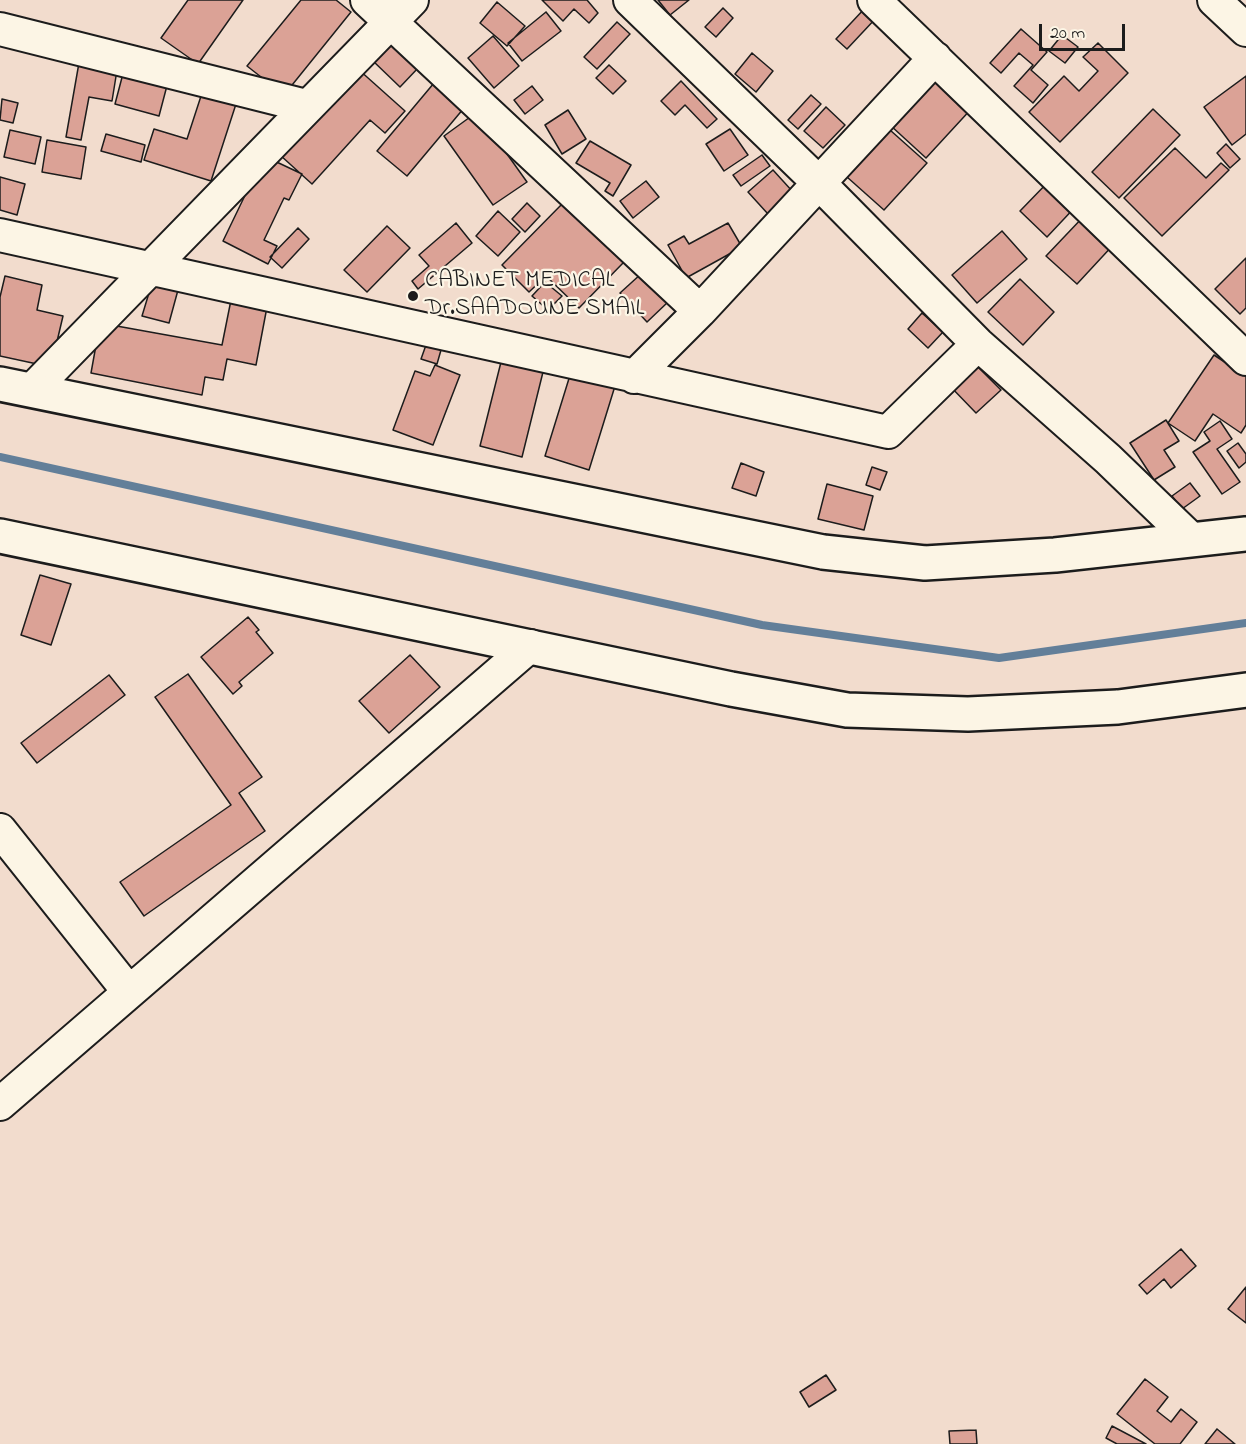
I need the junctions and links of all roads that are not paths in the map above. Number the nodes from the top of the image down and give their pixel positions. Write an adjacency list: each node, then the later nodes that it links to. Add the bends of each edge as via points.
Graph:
1 (367, 0): 6 (street)
2 (412, 0): 6 (street)
3 (630, 0): 11 (street)
4 (874, 0): 9 (street)
5 (1214, 0): 8 (street)
6 (391, 23): 10 (street); 14 (street)
7 (0, 29): 10 (street)
8 (1246, 30)
9 (935, 58): 11 (street); 16 (street)
10 (306, 106): 13 (street)
11 (820, 184): 14 (street); 15 (street)
12 (0, 235): 13 (street)
13 (150, 268): 17 (street); 19 (street)
14 (700, 311): 17 (street)
15 (978, 344): 17 (street, via 888,432); 22 (street)
16 (1246, 359)
17 (634, 377)
18 (0, 384): 19 (street)
19 (32, 390): 22 (street, via 823,552 925,563 1055,555)
20 (1246, 534): 22 (street)
21 (0, 536): 23 (street)
22 (1192, 540)
23 (530, 646): 24 (street, via 848,710 968,714 1106,708); 26 (street)
24 (1246, 690)
25 (0, 830): 26 (street)
26 (129, 992): 27 (street)
27 (0, 1104)

